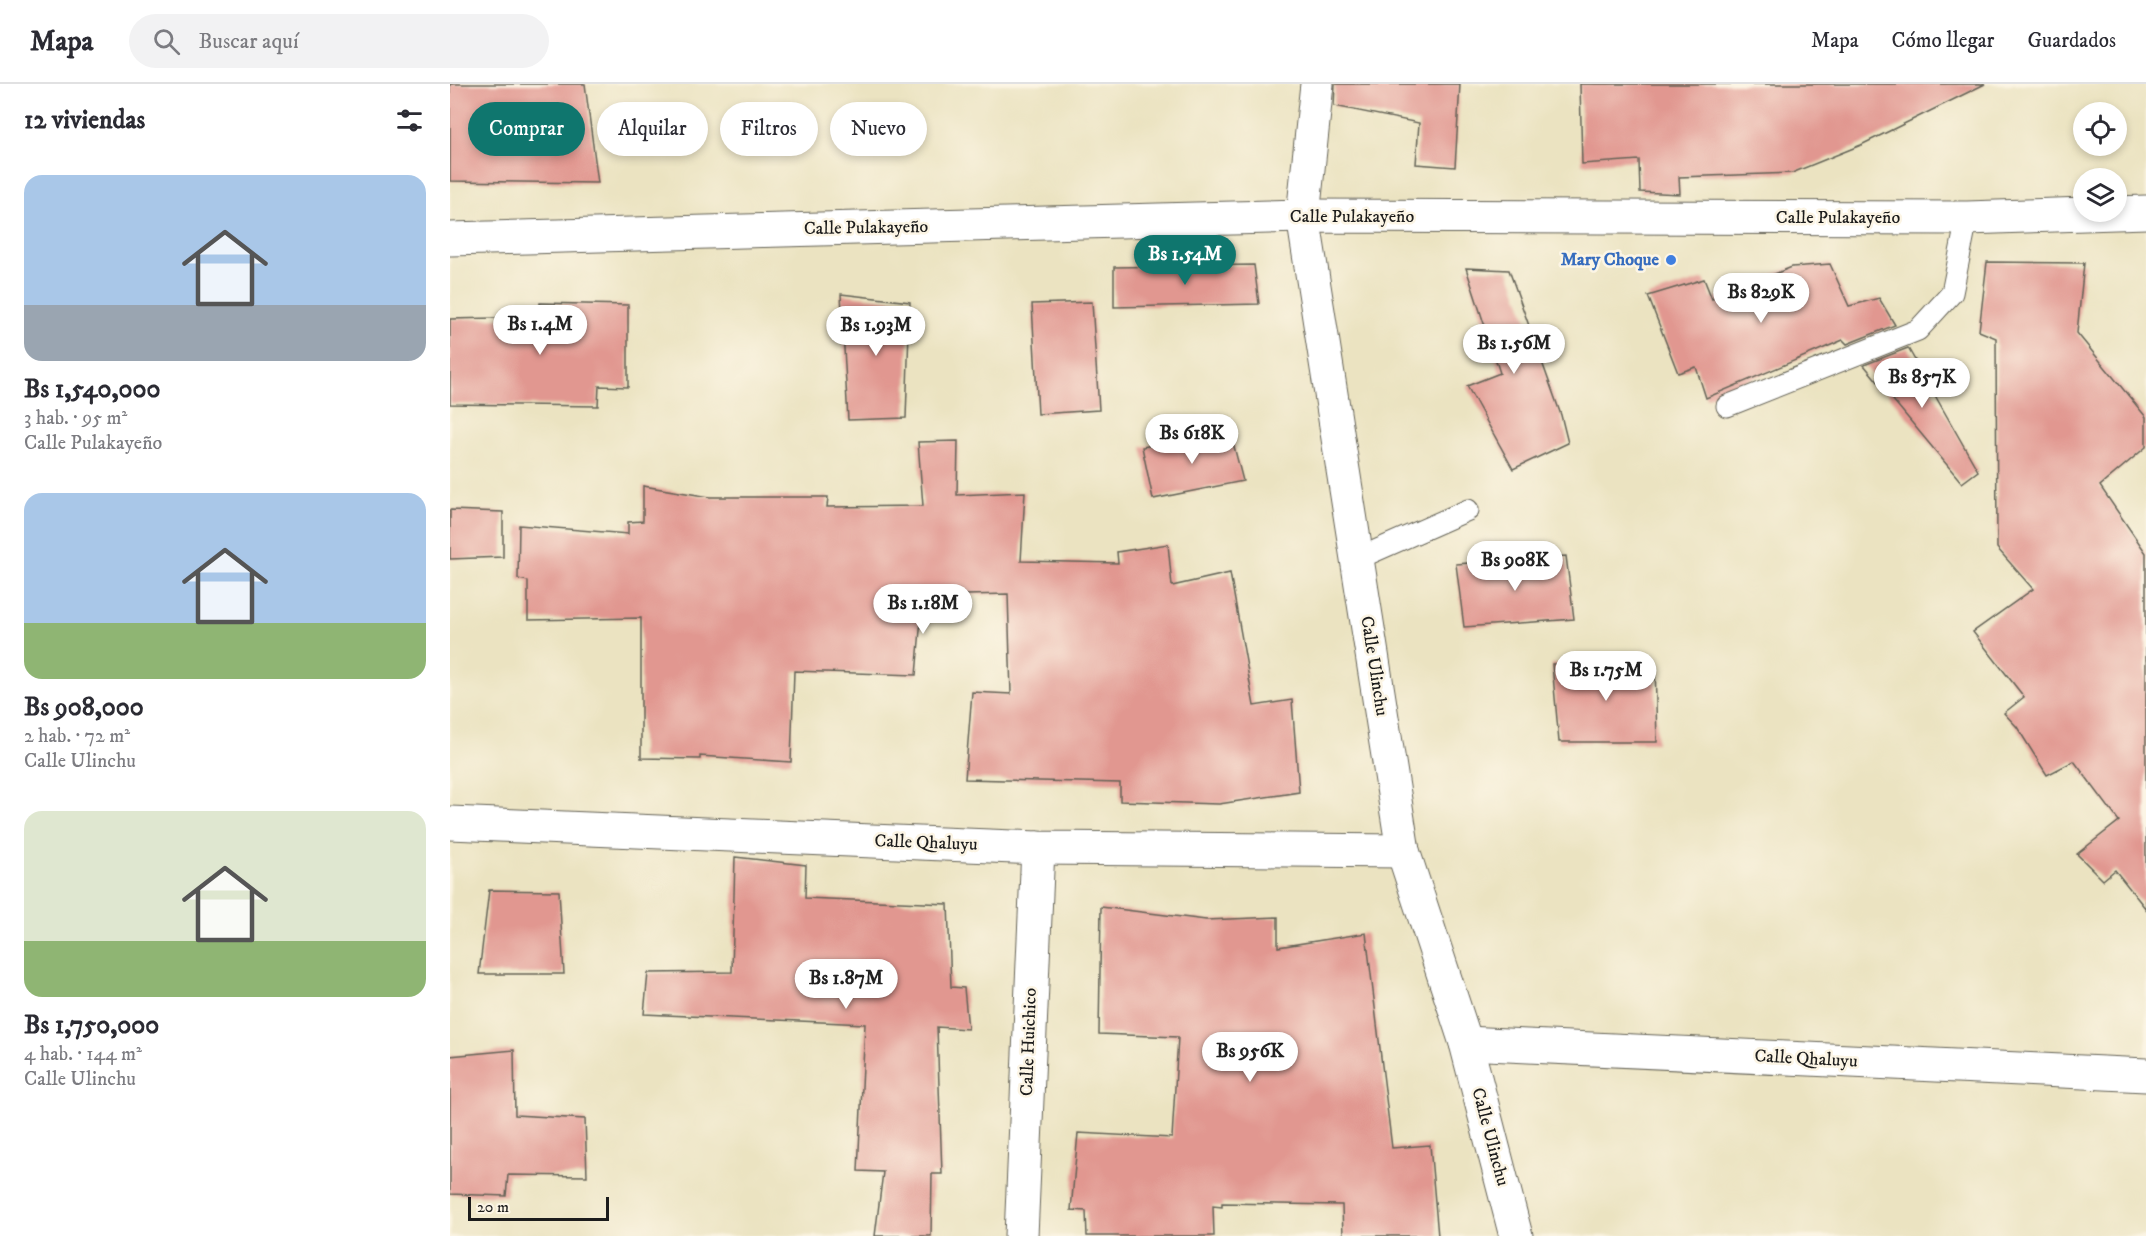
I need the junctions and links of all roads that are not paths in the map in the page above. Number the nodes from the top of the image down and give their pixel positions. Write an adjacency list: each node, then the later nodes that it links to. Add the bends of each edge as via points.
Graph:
1 (1317, 84): 3 (street, Calle Ulinchu)
2 (2146, 212): 4 (street, Calle Pulakayeño)
3 (1303, 216): 4 (street, Calle Pulakayeño); 5 (street, Calle Pulakayeño); 8 (street, Calle Ulinchu)
4 (1967, 218): 6 (lane, via 1952,292 1918,330)
5 (450, 239)
6 (1727, 405)
7 (1468, 510): 8 (lane)
8 (1357, 559): 11 (street, Calle Ulinchu)
9 (450, 823): 10 (street, Calle Qhaluyu)
10 (1038, 848): 11 (street, Calle Qhaluyu); 14 (street, Calle Huichico)
11 (1403, 851): 12 (street, Calle Ulinchu)
12 (1466, 1043): 13 (street, Calle Qhaluyu); 15 (street, Calle Ulinchu)
13 (2146, 1074)
14 (1021, 1236)
15 (1516, 1236)

